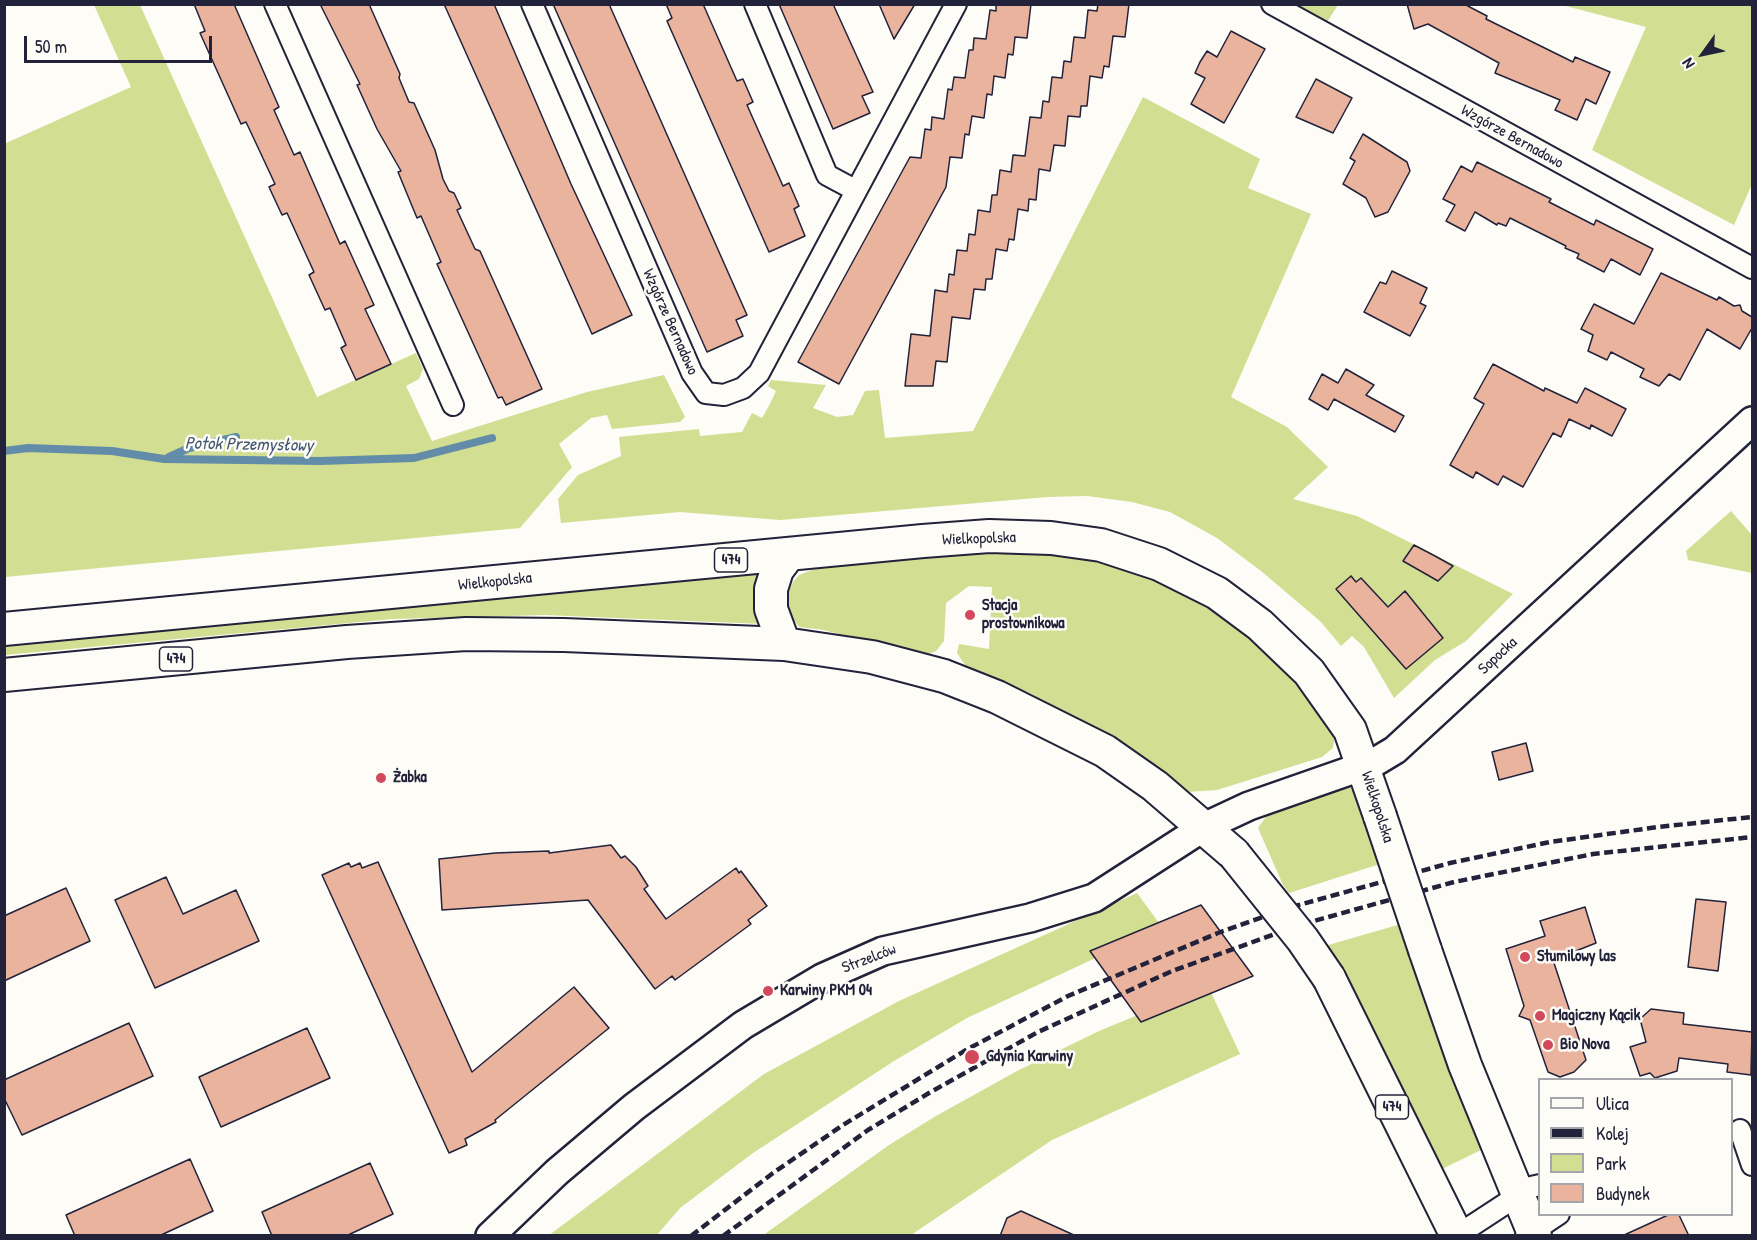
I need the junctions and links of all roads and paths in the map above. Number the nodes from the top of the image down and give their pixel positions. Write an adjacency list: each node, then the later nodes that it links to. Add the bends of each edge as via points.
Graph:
1 (275, 4): 8 (street)
2 (532, 4): 6 (street, Wzgórze Bernadowo, via 692,374 706,393 724,395 743,388 759,373)
3 (754, 4): 6 (street, via 826,175)
4 (956, 4): 6 (street, Wzgórze Bernadowo)
5 (1272, 4): 7 (street, Wzgórze Bernadowo)
6 (855, 190)
7 (1752, 268)
8 (453, 405)
9 (1752, 421): 14 (street, Sopocka, via 1413,734 1395,750)
10 (789, 554): 11 (main road, Wielkopolska / 474); 12 (main road, via 777,570 771,589 771,609); 14 (main road, Wielkopolska / 474, via 923,541 1051,538 1101,545 1159,564 1217,593 1278,640 1332,702 1350,730)
11 (4, 629)
12 (784, 644): 13 (main road, 474, via 466,634); 15 (main road, 474, via 872,657 944,676 997,697 1105,751)
13 (4, 675)
14 (1364, 766): 15 (street, Sopocka, via 1249,806); 18 (main road, Wielkopolska / 474, bridge, via 1465,1065)
15 (1204, 827): 21 (main road, 474, bridge, via 1234,854 1329,978); 22 (street, Strzelców, via 1094,898 1030,918 883,951 777,1003 634,1107)
16 (1741, 1130): 17 (street)
17 (1752, 1165)
18 (1528, 1191): 20 (main road, Wielkopolska / 474); 21 (street)
19 (1558, 1216): 20 (street)
20 (1531, 1234)
21 (1456, 1235)
22 (490, 1236)

